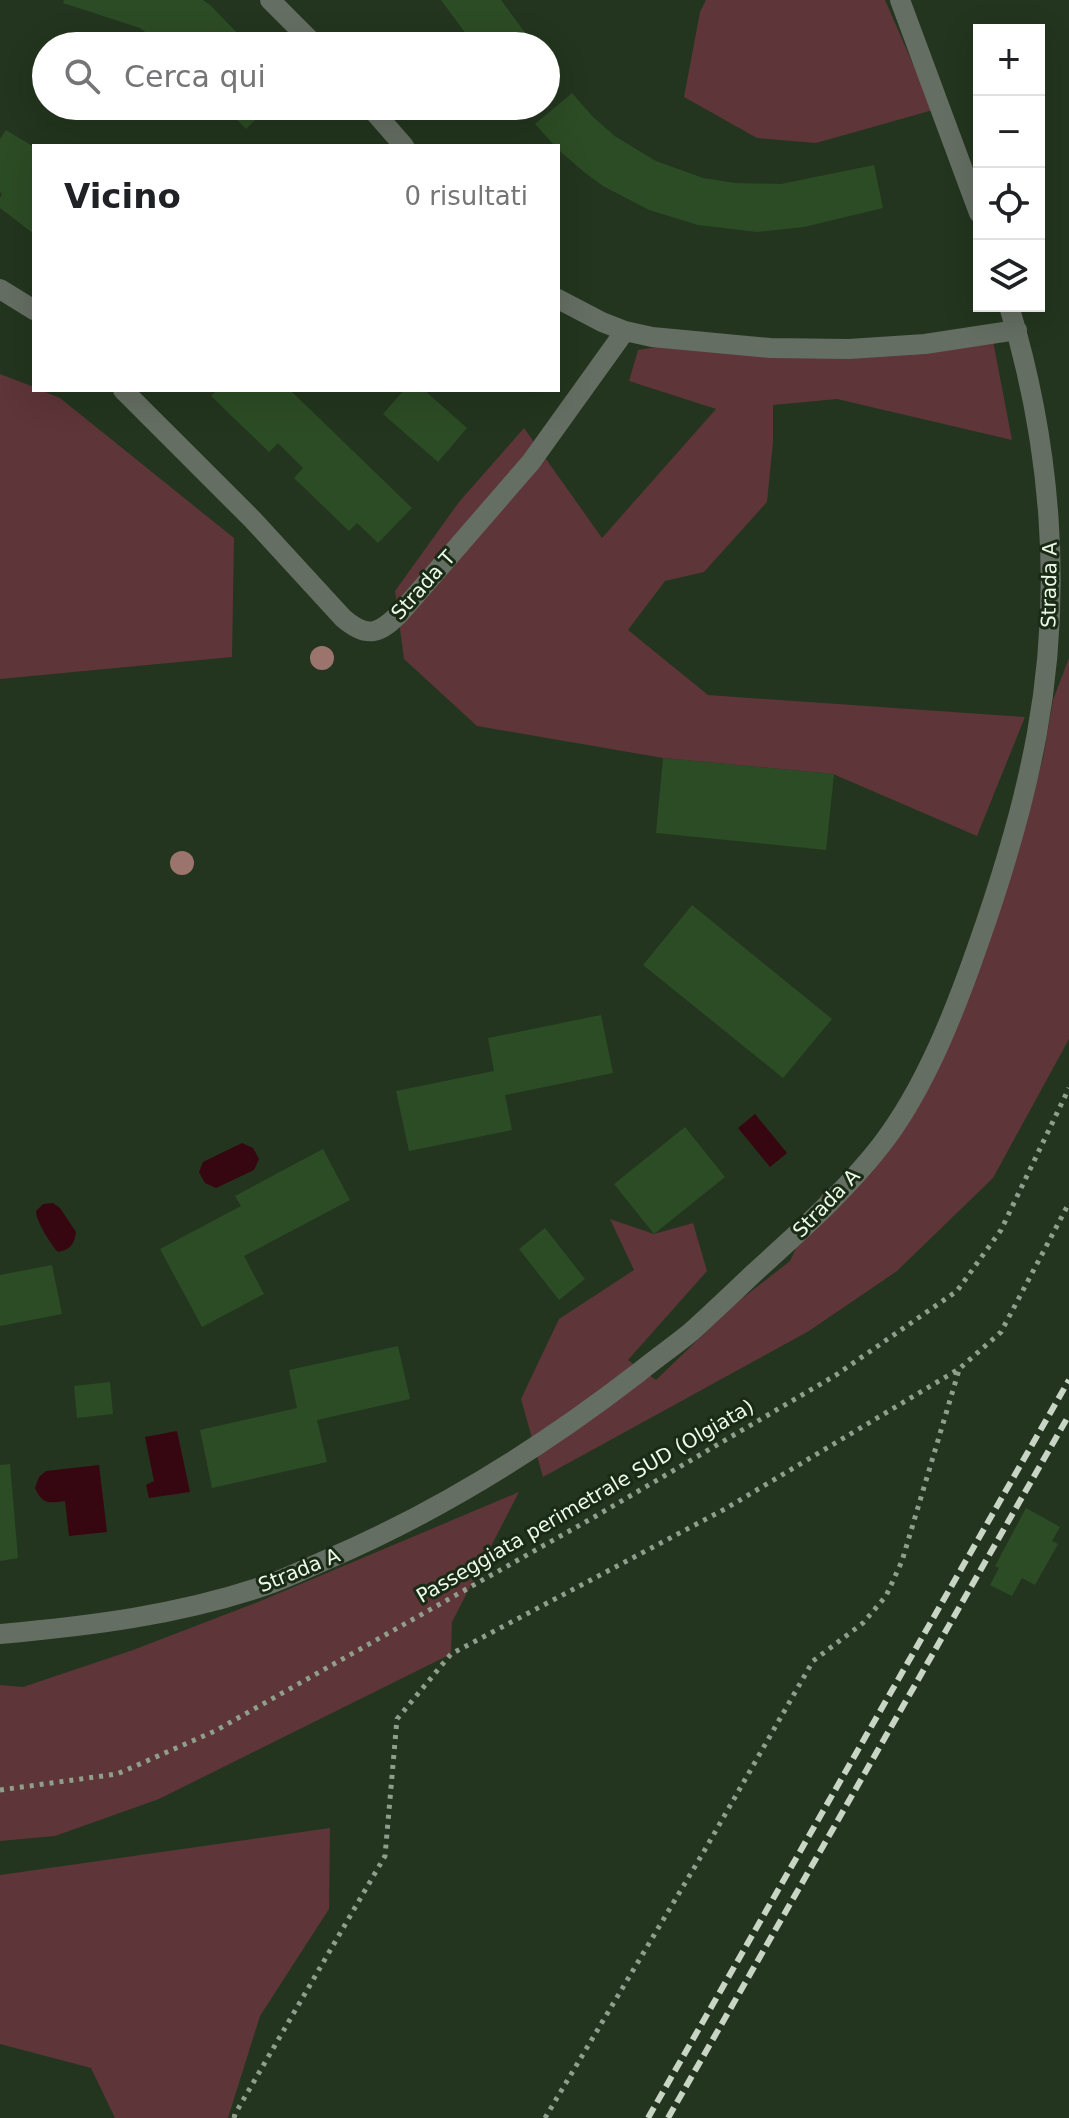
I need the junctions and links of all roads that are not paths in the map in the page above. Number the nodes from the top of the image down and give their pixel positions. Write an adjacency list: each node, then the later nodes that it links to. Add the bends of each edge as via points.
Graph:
1 (270, 0): 3 (street)
2 (900, 0): 6 (street)
3 (302, 32)
4 (381, 120): 5 (street)
5 (402, 144)
6 (973, 197)
7 (0, 289): 9 (street)
8 (560, 300): 12 (street)
9 (32, 309)
10 (1011, 312): 11 (street, Strada A)
11 (1017, 330): 12 (street, via 849,349 687,342); 14 (street, Strada A, via 1046,474 1050,538 1049,642 1037,737 994,899 964,983 928,1066 883,1142 832,1202 689,1333 522,1456 435,1508 267,1585 116,1622)
12 (625, 331): 13 (street, Strada T, via 531,462 402,611 378,631 367,632 343,618)
13 (125, 392)
14 (0, 1634)

